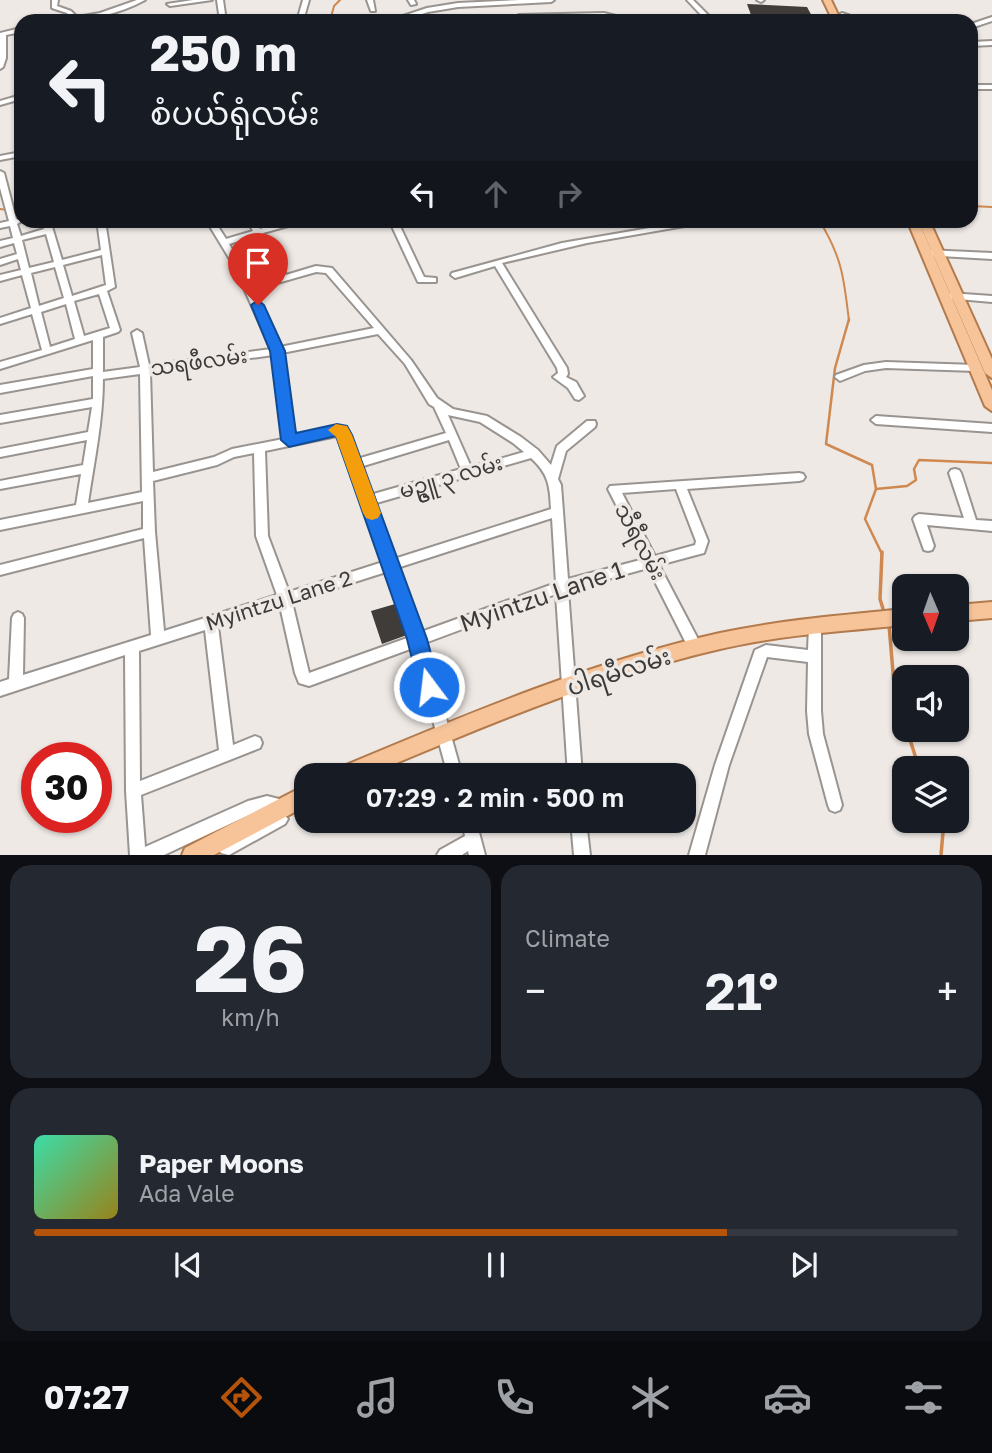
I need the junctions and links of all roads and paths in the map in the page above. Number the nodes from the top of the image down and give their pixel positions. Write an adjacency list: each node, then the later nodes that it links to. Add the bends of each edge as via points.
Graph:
1 (55, 0): 11 (street, via 54,7)
2 (142, 0): 12 (street)
3 (209, 0): 9 (street)
4 (370, 0): 10 (street)
5 (551, 0): 8 (street)
6 (690, 0): 14 (street)
7 (827, 0): 15 (main road)
8 (531, 1): 13 (street, via 458,5)
9 (170, 4)
10 (373, 10)
11 (72, 14)
12 (108, 14)
13 (416, 14)
14 (704, 14)
15 (839, 14)
16 (1, 34): 17 (street)
17 (1, 64)
18 (0, 173): 19 (street)
19 (14, 210)
20 (18, 228): 32 (street)
21 (41, 228): 32 (street)
22 (48, 228): 40 (street)
23 (102, 228): 35 (street)
24 (215, 228): 33 (street)
25 (255, 228): 31 (street)
26 (273, 228): 31 (street)
27 (397, 228): 46 (street, via 421,280)
28 (667, 228): 41 (street, via 572,244)
29 (917, 228): 36 (main road)
30 (925, 228): 36 (main road)
31 (258, 233): 33 (street); 45 (street)
32 (18, 239): 34 (street); 37 (street)
33 (223, 243): 48 (street)
34 (0, 244)
35 (105, 252): 40 (street); 47 (street)
36 (932, 253): 38 (street); 49 (main road)
37 (22, 255): 39 (street); 42 (street)
38 (992, 256)
39 (0, 262)
40 (58, 262): 42 (street); 51 (street)
41 (498, 264): 43 (street); 67 (street, via 562,368 558,377)
42 (26, 271): 44 (street); 52 (street)
43 (455, 275)
44 (0, 278)
45 (284, 278): 48 (street); 54 (street, via 329,270)
46 (433, 280)
47 (107, 288): 51 (street); 56 (street, via 115,329)
48 (250, 288): 58 (street)
49 (951, 296): 50 (street); 61 (main road); 63 (main road)
50 (992, 299)
51 (69, 300): 52 (street); 57 (street)
52 (37, 309): 53 (street); 59 (street)
53 (1, 318)
54 (381, 330): 58 (street, သရဖီလမ်း); 69 (street)
55 (137, 333): 62 (street)
56 (98, 336): 57 (street); 64 (street)
57 (81, 342): 59 (street)
58 (277, 351): 62 (street, သရဖီလမ်း); 77 (street)
59 (47, 352): 60 (street)
60 (0, 366)
61 (976, 368): 65 (street, via 886,365); 70 (main road)
62 (145, 369): 64 (street, သရဖီလမ်း); 86 (street)
63 (992, 373)
64 (98, 374): 66 (street, သရဖီလမ်း); 68 (street)
65 (841, 377)
66 (0, 389)
67 (579, 396)
68 (98, 402): 71 (street); 75 (street)
69 (439, 406): 76 (street); 80 (street, via 483,419)
70 (992, 406)
71 (0, 419)
72 (876, 420): 74 (street)
73 (591, 424): 87 (street, via 561,449)
74 (992, 428)
75 (94, 435): 79 (street); 82 (street)
76 (452, 435): 81 (street); 83 (street)
77 (289, 440): 78 (street); 81 (street, via 341,431)
78 (259, 447): 86 (street); 103 (street, via 262,536)
79 (0, 453)
80 (534, 453): 83 (street, မဥ္ဇူ ၃ လမ်း); 87 (street)
81 (354, 464): 91 (street)
82 (89, 468): 88 (street); 92 (street)
83 (468, 472): 91 (street, မဥ္ဇူ ၃ လမ်း)
84 (955, 473): 94 (street)
85 (799, 477): 89 (street, သီရီလမ်း)
86 (147, 478): 90 (street)
87 (553, 478): 93 (street)
88 (0, 485)
89 (680, 485): 99 (street, Myintzu Lane 1, via 702,546); 99 (street, သီရီလမ်း, via 614,489)
90 (147, 496): 92 (street); 97 (street)
91 (367, 501): 100 (street)
92 (81, 510): 95 (street)
93 (557, 512): 100 (street, Myintzu Lane 2); 102 (street)
94 (971, 523): 96 (street); 98 (street, via 919,519)
95 (0, 525)
96 (992, 526)
97 (149, 532): 101 (street); 110 (street)
98 (928, 546)
99 (650, 561): 102 (street, Myintzu Lane 1); 112 (street, သီရီလမ်း)
100 (391, 565): 103 (street, Myintzu Lane 2); 111 (street)
101 (0, 570)
102 (563, 586): 111 (street, Myintzu Lane 1); 116 (street)
103 (285, 599): 108 (street, Myintzu Lane 2); 111 (street, Myintzu Lane 1, via 304,678 309,680)
104 (992, 610): 105 (main road)
105 (970, 612)
106 (18, 618): 115 (street)
107 (892, 618): 109 (main road, ပါရမီလမ်း)
108 (211, 622): 110 (street, Myintzu Lane 2); 120 (street)
109 (816, 626): 112 (main road, ပါရမီလမ်း); 114 (street)
110 (158, 639): 113 (street, Myintzu Lane 2)
111 (417, 639): 118 (street)
112 (695, 647): 116 (main road, ပါရမီလမ်း)
113 (132, 648): 115 (street, Myintzu Lane 2); 124 (street)
114 (815, 657): 126 (street, via 816,734); 137 (street, via 760,654 722,765)
115 (16, 684): 117 (street, Myintzu Lane 2)
116 (569, 687): 118 (main road, ပါရမီလမ်း); 123 (street)
117 (0, 689)
118 (442, 734): 121 (main road, ပါရမီလမ်း); 122 (street)
119 (255, 743): 120 (street)
120 (227, 755): 124 (street)
121 (374, 763)
122 (451, 763)
123 (574, 763)
124 (133, 791): 131 (street)
125 (294, 800): 127 (main road)
126 (835, 805)
127 (282, 806): 132 (street, via 267,803 248,808); 133 (main road)
128 (294, 810): 134 (street)
129 (580, 833): 136 (street)
130 (475, 847): 135 (street)
131 (138, 855)
132 (146, 855)
133 (192, 855)
134 (214, 855)
135 (445, 855)
136 (582, 855)
137 (698, 855)

